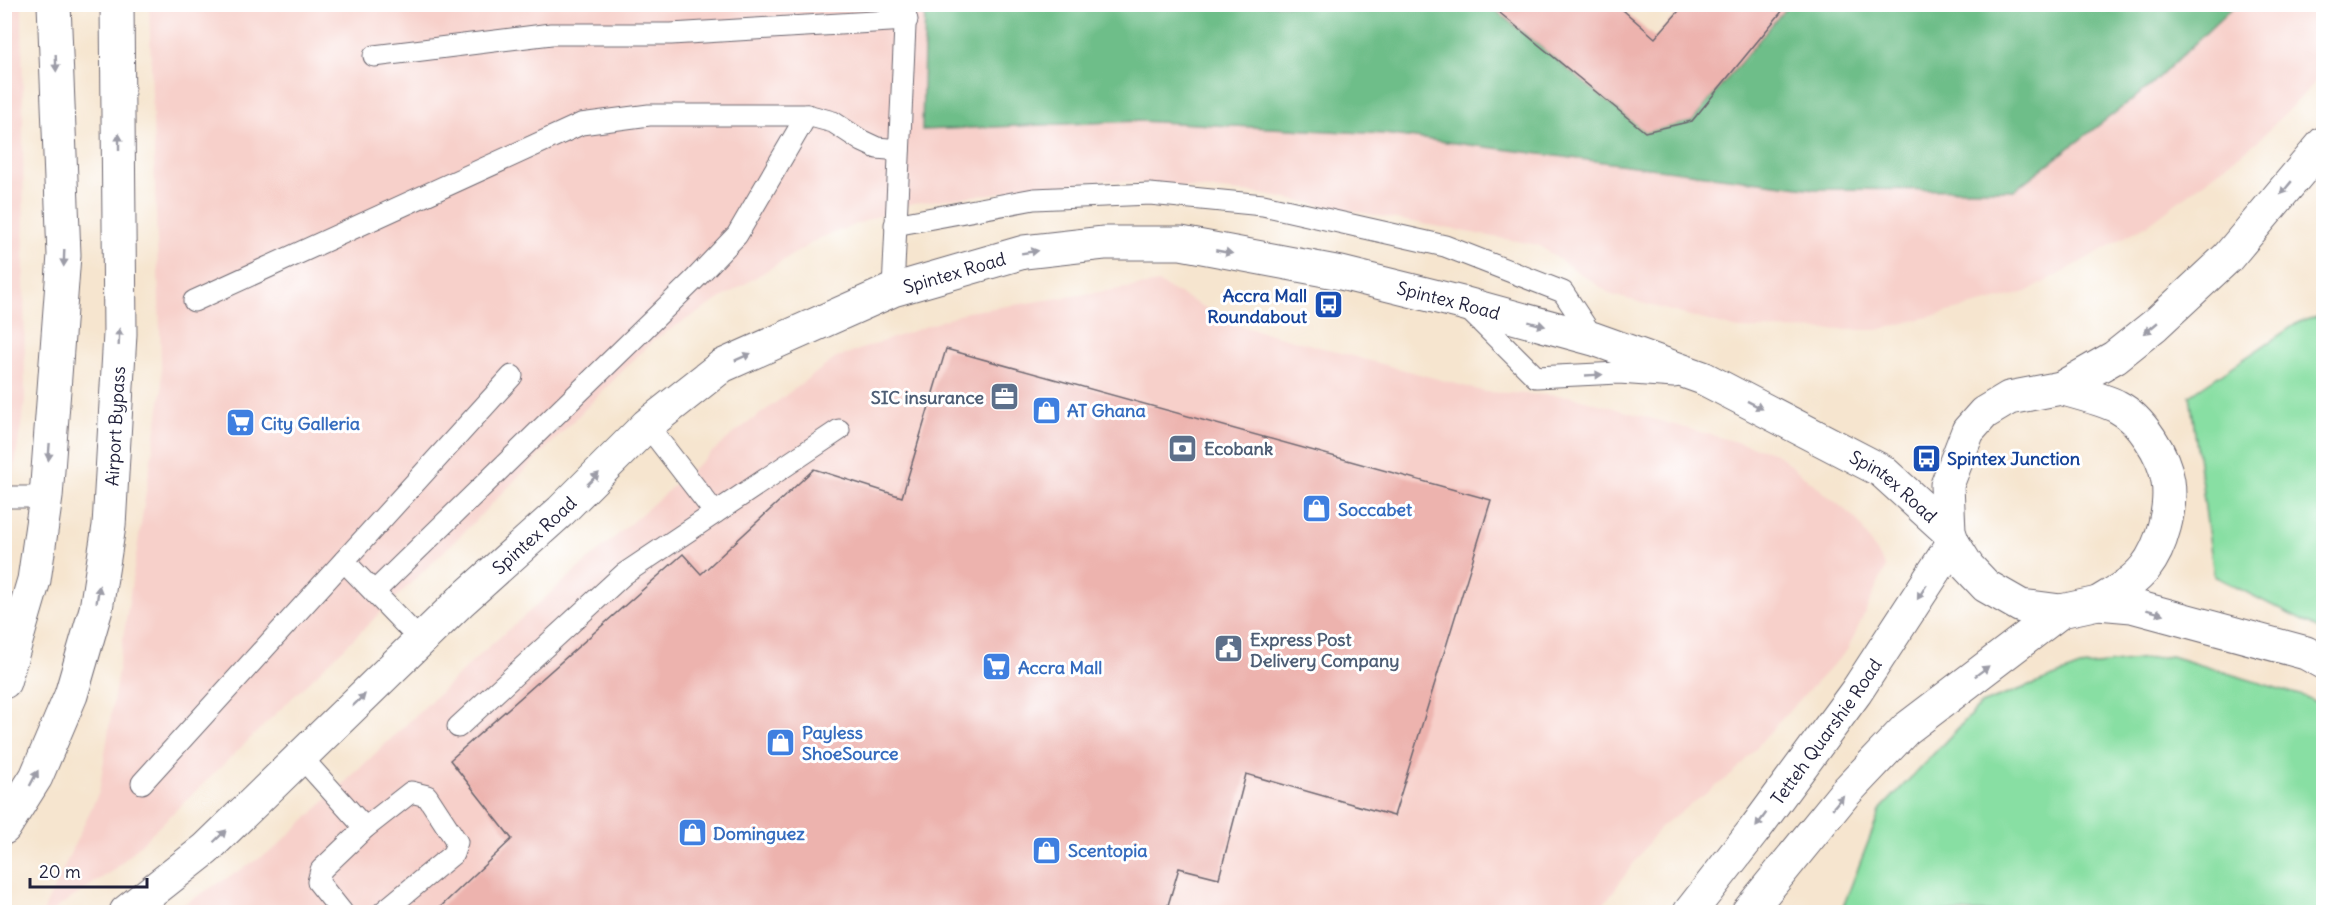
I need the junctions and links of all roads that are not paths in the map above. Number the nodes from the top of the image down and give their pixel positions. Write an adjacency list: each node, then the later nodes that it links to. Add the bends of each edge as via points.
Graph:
1 (54, 4): 19 (main road, one-way to 19, via 64,255)
2 (117, 4): 32 (main road, Airport Bypass, one-way to 2, via 36,777 71,695 96,609 110,526 120,334)
3 (906, 12): 4 (lane, via 671,34 551,34); 7 (lane)
4 (374, 57)
5 (807, 115): 7 (lane, via 833,122 877,148); 10 (lane, via 649,115 581,124); 23 (lane, via 737,234)
6 (2324, 143): 15 (main road, one-way to 15, via 2228,257 2192,292 2115,357)
7 (899, 150): 8 (lane)
8 (895, 225): 9 (lane); 12 (lane, via 1034,199 1149,194 1263,205 1445,246 1563,291)
9 (893, 290): 11 (main road, Spintex Road, one-way to 11, via 1024,252 1104,243 1181,243 1341,273); 16 (main road, Spintex Road, one-way to 9, via 722,366)
10 (194, 301)
11 (1462, 303): 12 (main road, Spintex Road, one-way to 12); 14 (lane, one-way to 14, via 1536,377 1619,373)
12 (1594, 339): 14 (main road, Spintex Road)
13 (512, 376): 22 (lane)
14 (1703, 378): 21 (main road, Spintex Road, one-way to 21, via 1882,471)
15 (2061, 388): 21 (main road, via 2009,398 1984,413 1968,431 1947,485); 24 (main road, via 2119,407 2141,425 2158,452 2168,480 2164,528 2146,567 2126,586)
16 (647, 425): 20 (lane); 26 (main road, Spintex Road, one-way to 16, via 561,511)
17 (839, 430): 20 (lane)
18 (4, 497): 19 (lane)
19 (46, 498): 28 (main road, via 34,580)
20 (715, 513): 29 (lane, via 624,574)
21 (1951, 537): 25 (main road, Spintex Road, via 1968,567 1986,586 2021,606); 37 (main road, Tetteh Quarshie Road, one-way to 37, via 1856,692)
22 (344, 561): 23 (lane); 31 (lane)
23 (374, 592): 26 (lane)
24 (2098, 603): 25 (main road); 27 (main road, one-way to 27, via 2132,606 2306,653)
25 (2061, 611): 38 (main road, one-way to 25, via 1845,793 1906,729)
26 (420, 640): 30 (main road, Spintex Road, one-way to 26)
27 (2324, 663)
28 (4, 682)
29 (458, 727)
30 (301, 757): 33 (lane); 34 (main road, Spintex Road, one-way to 30, via 206,849)
31 (142, 783)
32 (4, 828)
33 (365, 828): 35 (lane, via 321,870 318,882); 36 (lane, via 411,792 427,796 457,842 453,854)
34 (126, 912)
35 (342, 912)
36 (383, 912)
37 (1690, 912)
38 (1748, 912)

